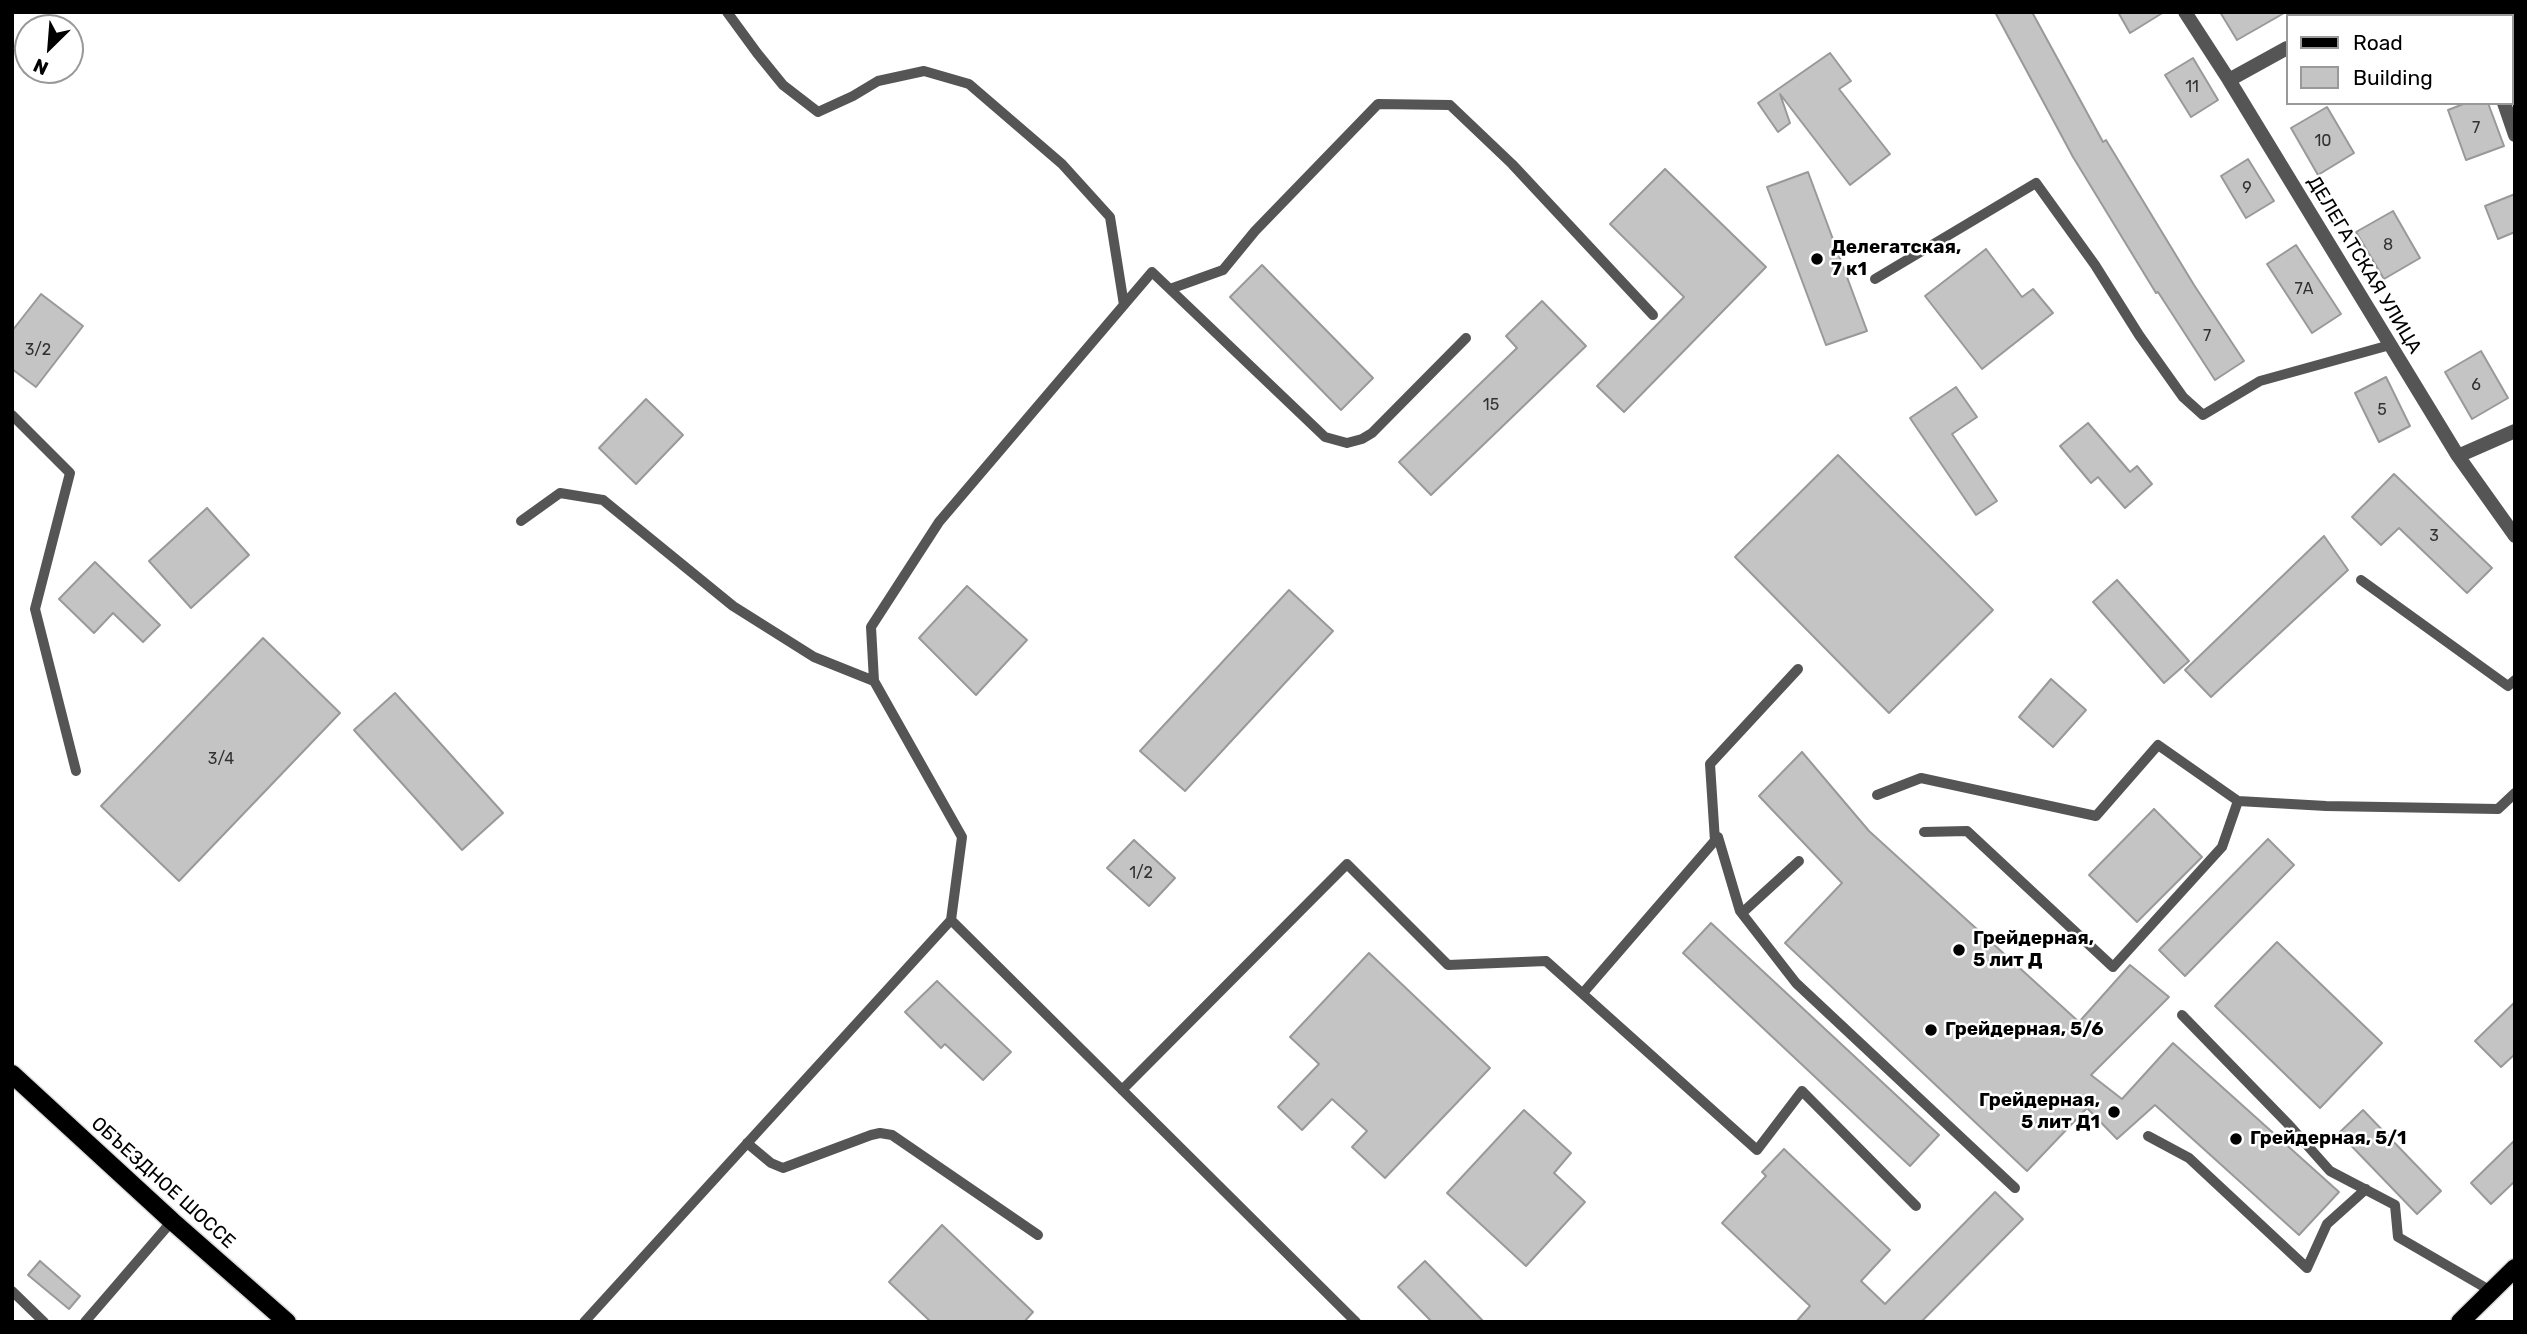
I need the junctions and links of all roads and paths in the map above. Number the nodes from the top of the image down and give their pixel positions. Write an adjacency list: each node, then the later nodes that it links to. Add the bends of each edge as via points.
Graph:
1 (727, 12): 9 (lane, via 783,85 818,112 878,81 924,71 969,84 1062,164 1110,217)
2 (2185, 12): 4 (street, ДЕЛЕГАТСКАЯ УЛИЦА)
3 (2286, 49): 4 (street)
4 (2229, 80): 12 (street, ДЕЛЕГАТСКАЯ УЛИЦА)
5 (2505, 105): 6 (street)
6 (2515, 135)
7 (1875, 279): 12 (lane, via 2036,183 2183,397 2203,415 2260,381)
8 (1170, 289): 9 (lane, via 1152,272); 10 (lane, via 1223,270 1378,104 1450,105 1512,164); 11 (lane, via 1325,437 1347,443 1372,433)
9 (1124, 305): 21 (lane, via 939,522 871,627)
10 (1653, 315)
11 (1466, 338)
12 (2390, 345): 15 (street, ДЕЛЕГАТСКАЯ УЛИЦА)
13 (12, 415): 22 (lane, via 70,473 35,609)
14 (2515, 430): 15 (street)
15 (2458, 456): 17 (street, ДЕЛЕГАТСКАЯ УЛИЦА)
16 (521, 521): 21 (lane, via 561,493 603,500 733,606 814,657)
17 (2515, 536)
18 (2361, 580): 20 (lane, via 2508,686)
19 (1798, 669): 27 (lane, via 1710,764)
20 (2515, 680)
21 (874, 681): 30 (lane, via 962,838)
22 (76, 771)
23 (2515, 793): 25 (lane, via 2498,809)
24 (1877, 795): 25 (lane, via 1921,778 2096,816 2158,745)
25 (2238, 801): 26 (lane, via 2222,847 2113,967 1967,831)
26 (1924, 832)
27 (1714, 841): 29 (lane, via 1718,837); 31 (lane)
28 (1799, 861): 29 (lane)
29 (1742, 913): 37 (lane, via 1796,983)
30 (951, 920): 34 (lane); 36 (lane)
31 (1583, 993): 34 (lane, via 1545,961 1447,965 1347,864); 39 (lane, via 1758,1150 1802,1091)
32 (2182, 1015): 38 (lane, via 2330,1171)
33 (12, 1074): 40 (main road, ОБЪЕЗДНОЕ ШОССЕ)
34 (1122, 1090): 49 (lane)
35 (2148, 1136): 38 (lane, via 2189,1158 2307,1268 2327,1224)
36 (747, 1143): 41 (lane, via 783,1168 871,1135 892,1135); 48 (lane)
37 (2015, 1188)
38 (2366, 1189): 44 (lane, via 2395,1205 2398,1237)
39 (1916, 1206)
40 (172, 1221): 46 (lane); 47 (main road, ОБЪЕЗДНОЕ ШОССЕ)
41 (1038, 1235)
42 (2515, 1268): 44 (main road)
43 (12, 1291): 45 (lane)
44 (2491, 1291): 50 (main road)
45 (44, 1322)
46 (85, 1322)
47 (287, 1322)
48 (584, 1322)
49 (1356, 1322)
50 (2460, 1322)

